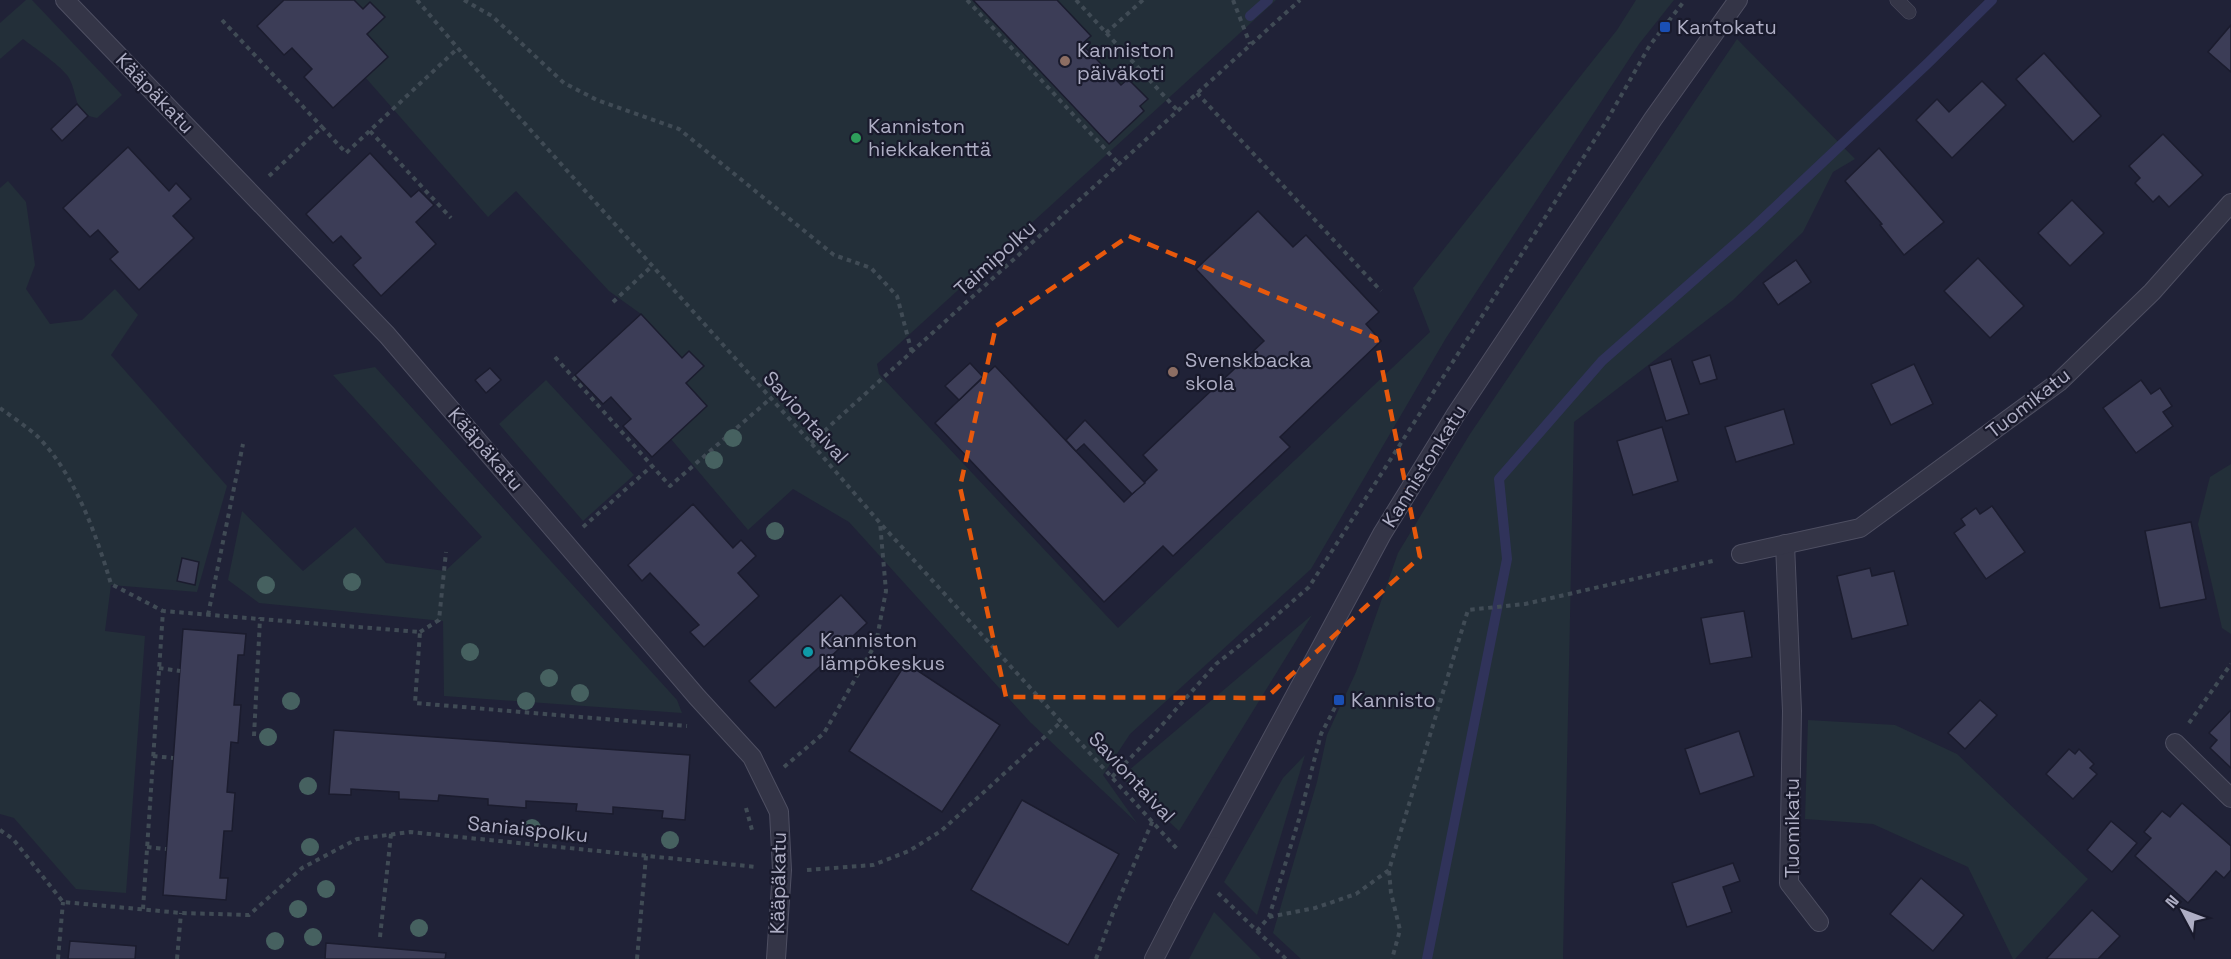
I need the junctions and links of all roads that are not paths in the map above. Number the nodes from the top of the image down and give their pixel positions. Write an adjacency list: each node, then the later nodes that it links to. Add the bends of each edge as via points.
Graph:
1 (65, 0): 11 (street, Kääpäkatu, via 387,335 752,758 779,812 782,870)
2 (1738, 0): 12 (street, Kannistonkatu, bridge, via 1555,264 1382,534)
3 (1897, 0): 4 (lane)
4 (1909, 12)
5 (2231, 203): 6 (street, Tuomikatu, via 2152,292 2059,382 1860,528)
6 (1785, 544): 7 (street, Tuomikatu); 10 (street, Tuomikatu, via 1792,711 1789,883)
7 (1741, 554)
8 (2175, 743): 9 (street)
9 (2231, 798)
10 (1819, 922)
11 (776, 959)
12 (1154, 959)

